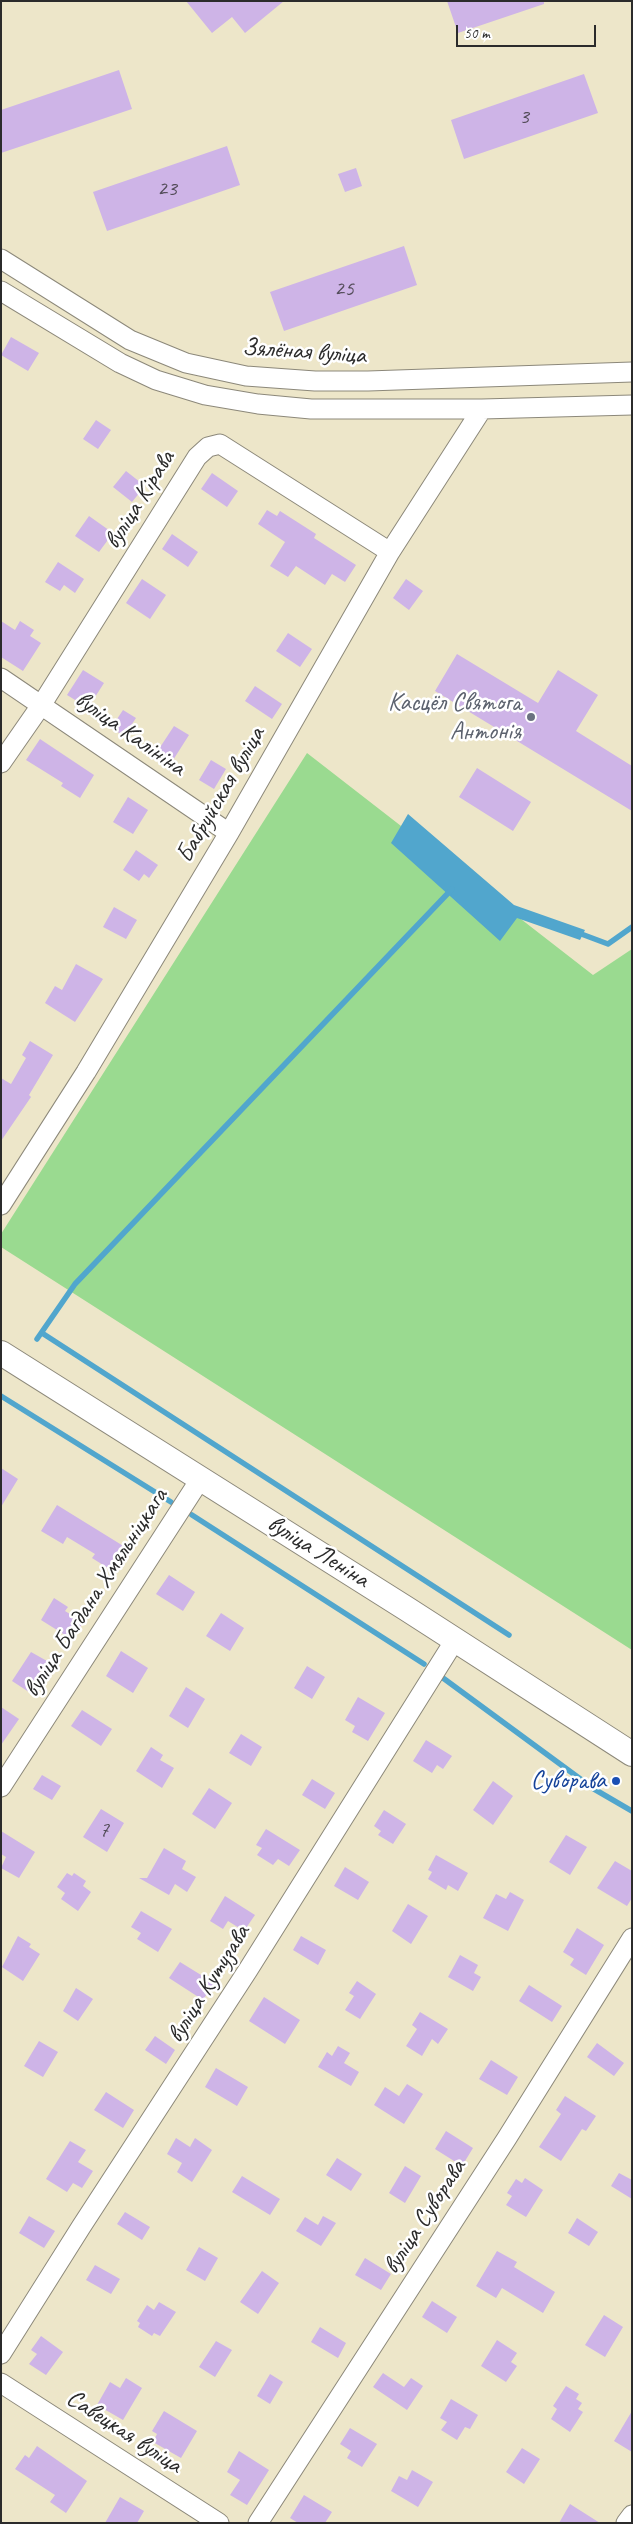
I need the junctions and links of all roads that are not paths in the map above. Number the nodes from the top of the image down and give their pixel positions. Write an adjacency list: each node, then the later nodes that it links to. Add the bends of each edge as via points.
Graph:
1 (1, 259): 3 (street, Зялёная вуліца, via 130,340 186,363 246,376 368,381)
2 (3, 298): 5 (street, via 120,363 156,380 205,395 311,409)
3 (632, 372)
4 (632, 405): 5 (street)
5 (482, 409): 6 (street, Бабруйская вуліца)
6 (390, 552): 8 (street, вуліца Кірава, via 220,444 208,447 196,457); 10 (street, Бабруйская вуліца)
7 (1, 678): 8 (street, вуліца Калініна)
8 (42, 704): 9 (street, вуліца Кірава); 10 (street, вуліца Калініна)
9 (1, 763)
10 (229, 833): 11 (street, Бабруйская вуліца, via 86,1072)
11 (1, 1205)
12 (1, 1353): 13 (main road, вуліца Леніна)
13 (201, 1478): 14 (main road, вуліца Леніна); 16 (street, вуліца Багдана Хмяльніцкага)
14 (455, 1640): 15 (main road, вуліца Леніна); 18 (street, вуліца Кутузава)
15 (632, 1754)
16 (1, 1787)
17 (632, 1938): 22 (street, вуліца Суворава)
18 (1, 2354)
19 (1, 2383): 21 (street, Савецкая вуліца)
20 (632, 2515): 23 (street)
21 (219, 2523)
22 (258, 2523)
23 (626, 2523)

